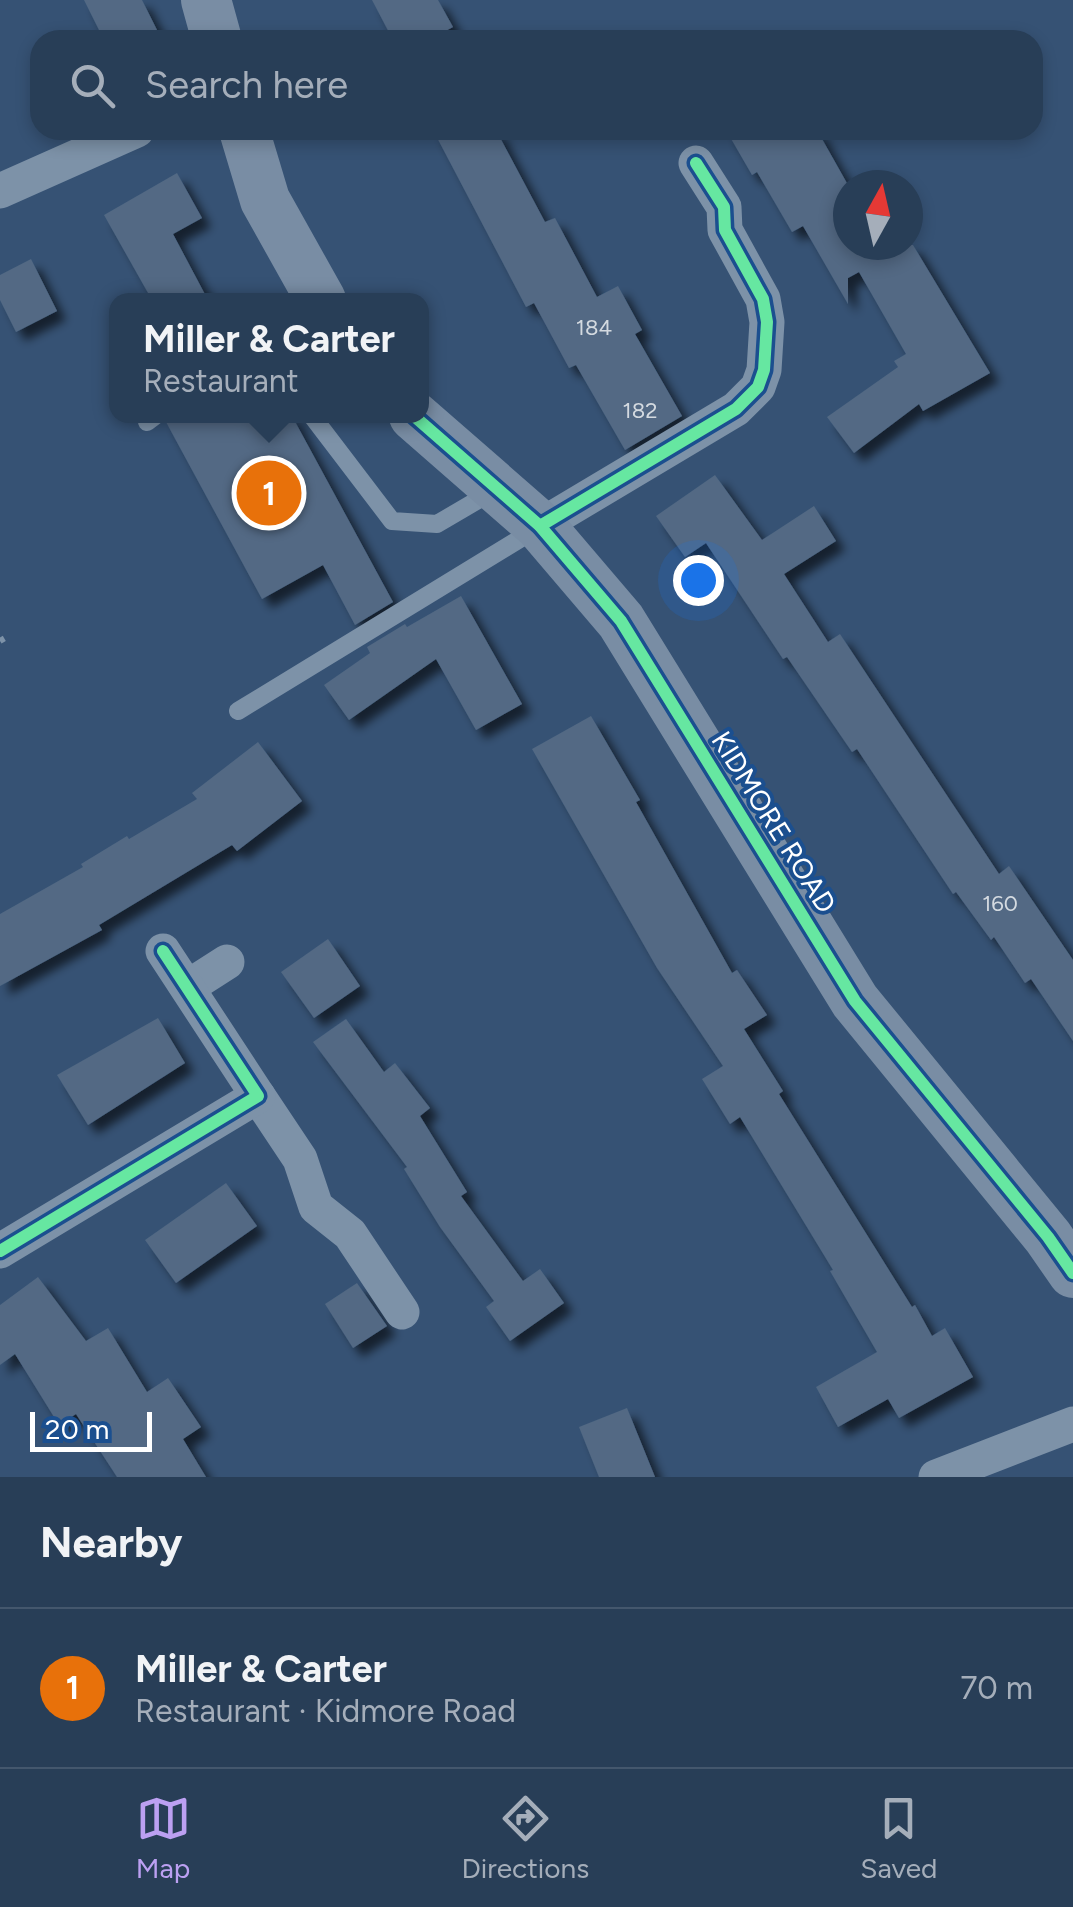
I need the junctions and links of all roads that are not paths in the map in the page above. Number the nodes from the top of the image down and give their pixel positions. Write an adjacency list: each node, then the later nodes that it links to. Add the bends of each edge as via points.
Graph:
1 (206, 0): 2 (street)
2 (214, 30)
3 (115, 140): 6 (street)
4 (247, 140): 7 (street, via 265,200)
5 (696, 162): 11 (street, via 724,207 725,230 763,299 767,344 758,388 736,409)
6 (0, 192)
7 (317, 293)
8 (317, 423): 10 (lane, via 392,521 437,524)
9 (422, 423): 10 (street, KIDMORE ROAD)
10 (497, 490): 11 (street, KIDMORE ROAD)
11 (540, 526): 12 (lane); 18 (street, KIDMORE ROAD, via 621,621 856,1001)
12 (238, 711)
13 (163, 951): 15 (street)
14 (227, 962): 15 (street)
15 (188, 987): 16 (street)
16 (258, 1096): 17 (street); 19 (street, via 300,1159 316,1207 350,1234)
17 (0, 1251)
18 (1073, 1273)
19 (402, 1312)
20 (1073, 1424): 21 (street)
21 (936, 1477)

